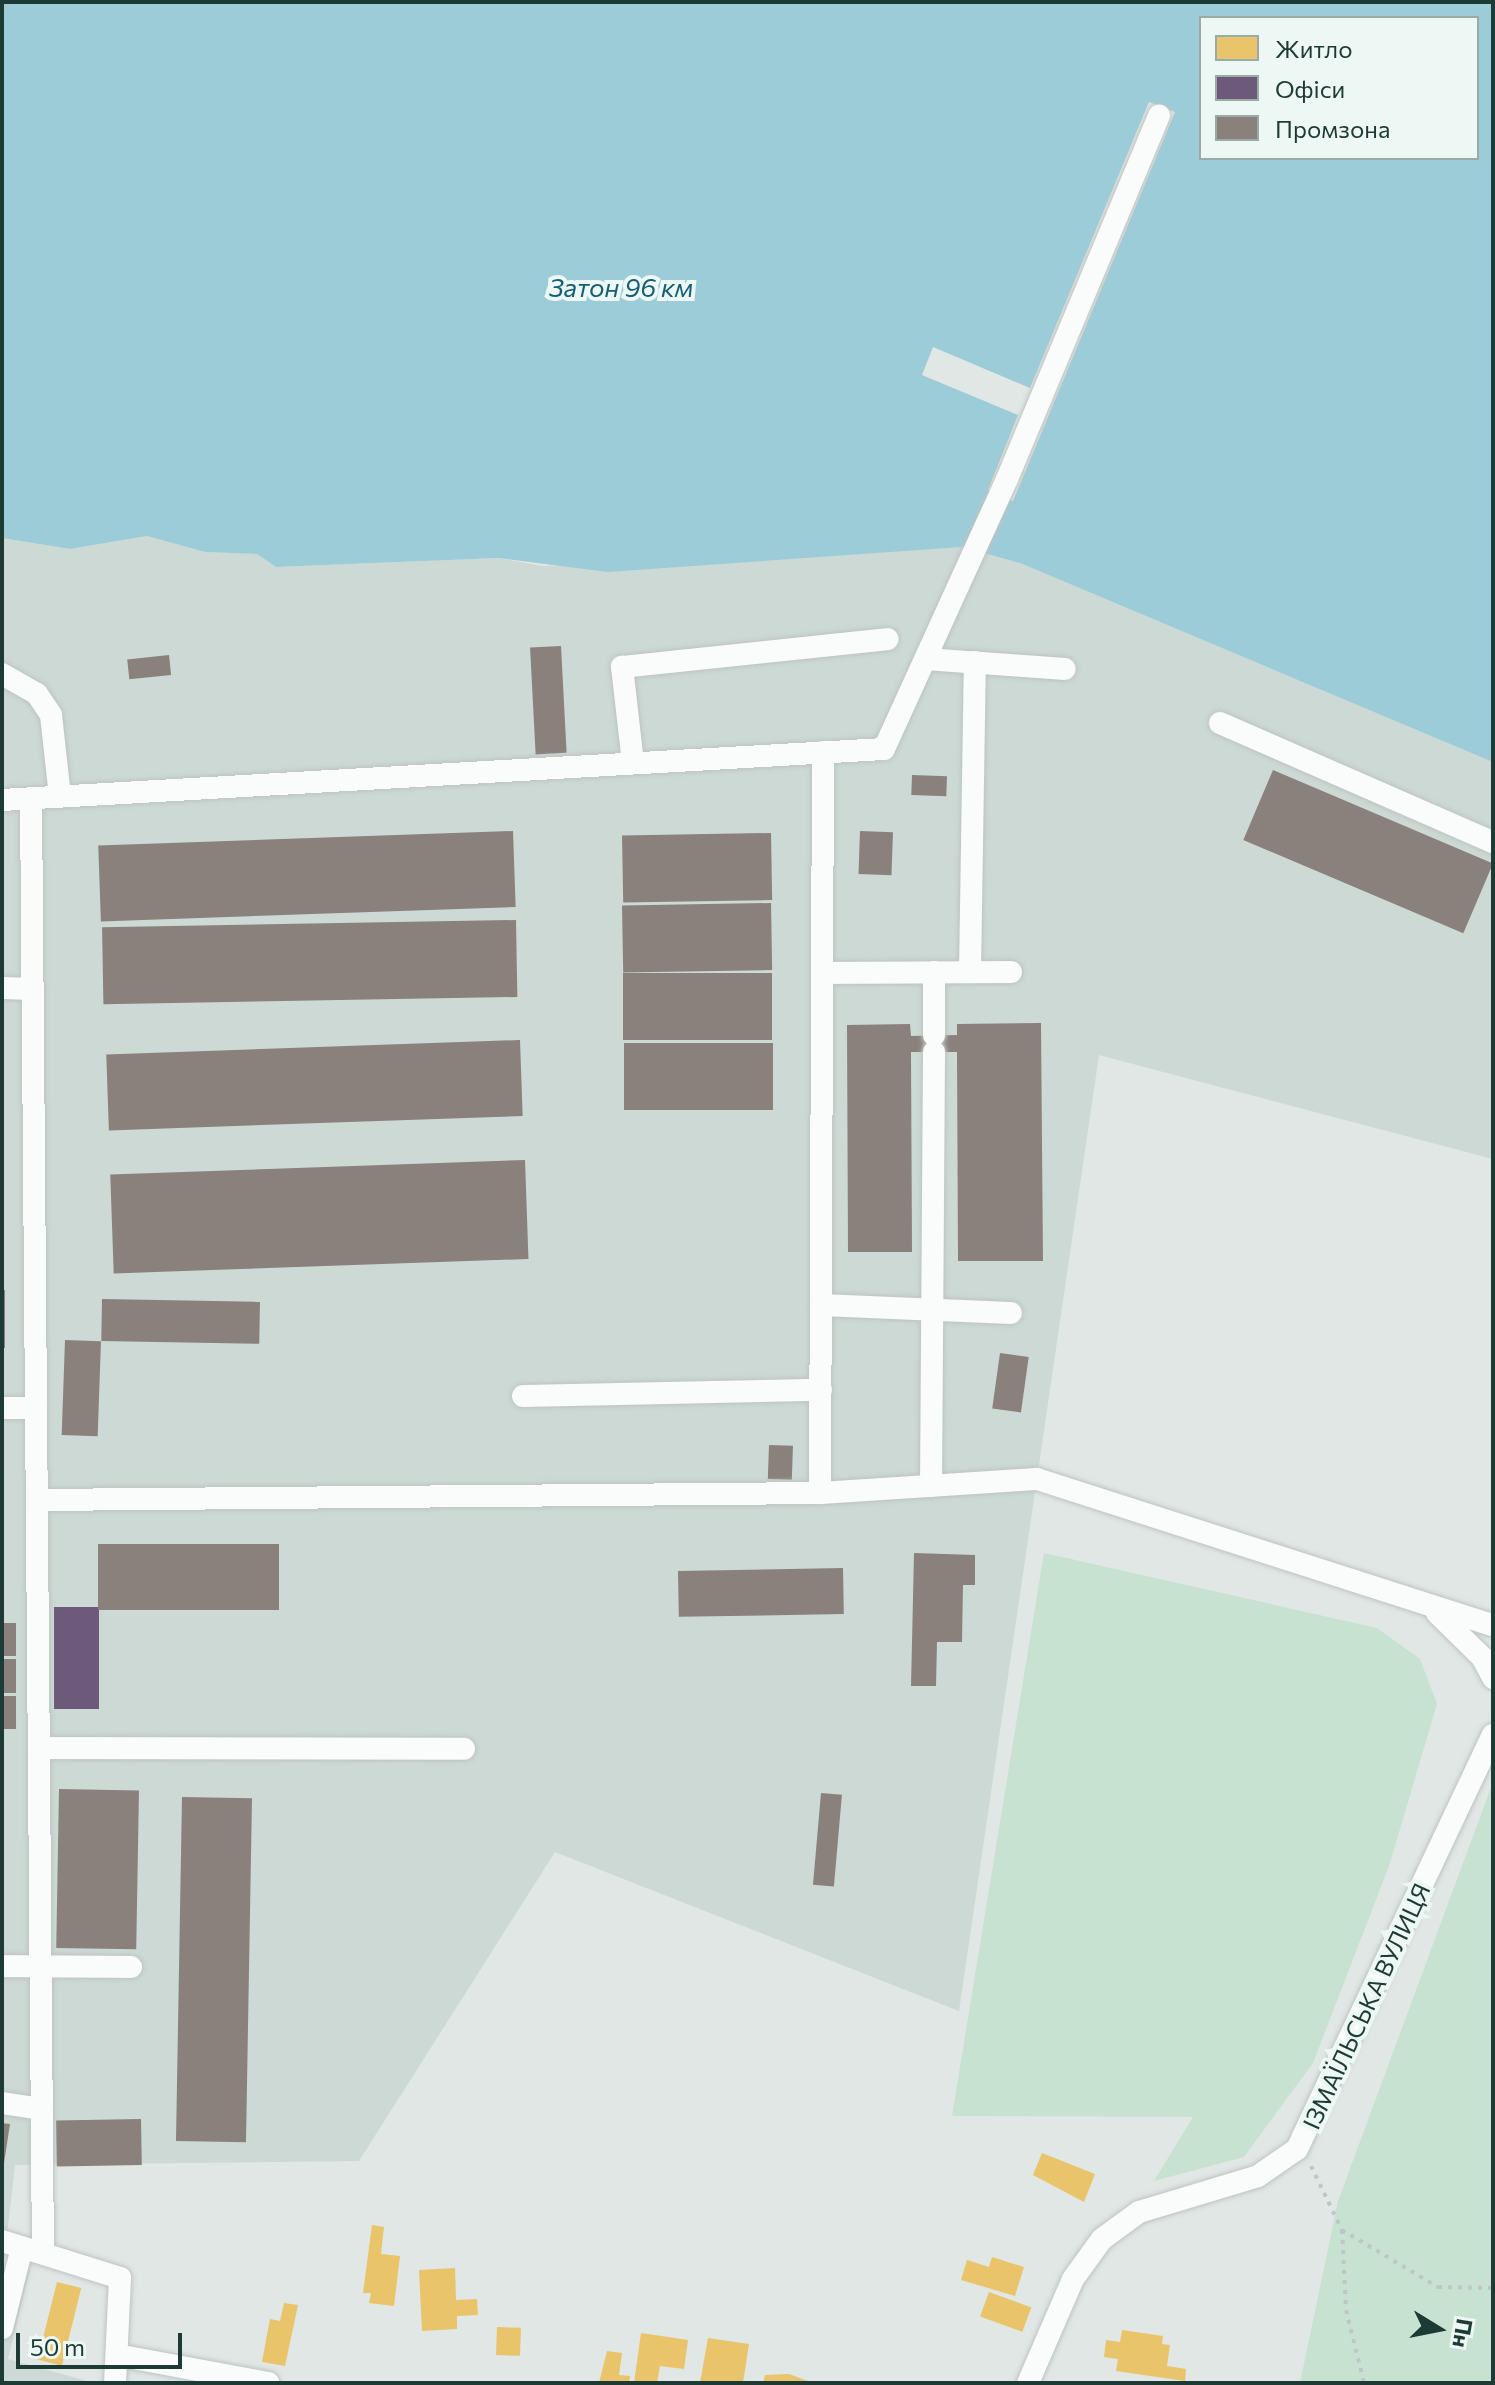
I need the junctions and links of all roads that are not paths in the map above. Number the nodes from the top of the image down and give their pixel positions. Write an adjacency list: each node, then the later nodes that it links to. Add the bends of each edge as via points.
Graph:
1 (1159, 115): 3 (street)
2 (888, 639): 9 (street, via 622,667)
3 (926, 659): 4 (street); 8 (street, via 884,749)
4 (975, 662): 5 (street); 15 (street)
5 (1065, 669)
6 (2, 674): 10 (street, via 37,694 51,715)
7 (1220, 723): 13 (street)
8 (823, 752): 9 (street); 17 (street)
9 (633, 763): 10 (street)
10 (60, 797): 11 (street)
11 (31, 798): 12 (street); 19 (street)
12 (2, 800)
13 (1493, 842)
14 (934, 972): 15 (street); 17 (street); 21 (street)
15 (970, 972): 16 (street)
16 (1011, 972)
17 (822, 973): 20 (street)
18 (2, 988): 19 (street)
19 (32, 989): 26 (street)
20 (821, 1305): 21 (street); 23 (street)
21 (931, 1310): 22 (street); 27 (street)
22 (1011, 1313)
23 (821, 1390): 24 (street); 28 (street)
24 (523, 1396)
25 (2, 1408): 26 (street)
26 (36, 1408): 29 (street)
27 (931, 1486): 28 (street); 30 (street, via 1037,1479)
28 (820, 1493): 29 (street)
29 (37, 1500): 34 (street)
30 (1430, 1607): 31 (street); 32 (street, via 1482,1657)
31 (1493, 1625)
32 (1493, 1678)
33 (1493, 1735): 46 (street, ІЗМАЇЛЬСЬКА ВУЛИЦЯ, via 1297,2149 1258,2176 1139,2212 1102,2239 1073,2279)
34 (39, 1748): 35 (street); 37 (street)
35 (464, 1749)
36 (2, 1966): 37 (street)
37 (41, 1966): 38 (street); 40 (street)
38 (131, 1967)
39 (2, 2103): 40 (street)
40 (42, 2109): 41 (street)
41 (22, 2247): 42 (street); 43 (street, via 120,2278)
42 (2, 2328)
43 (117, 2355): 44 (street); 45 (street)
44 (115, 2383)
45 (268, 2383)
46 (1028, 2383)

